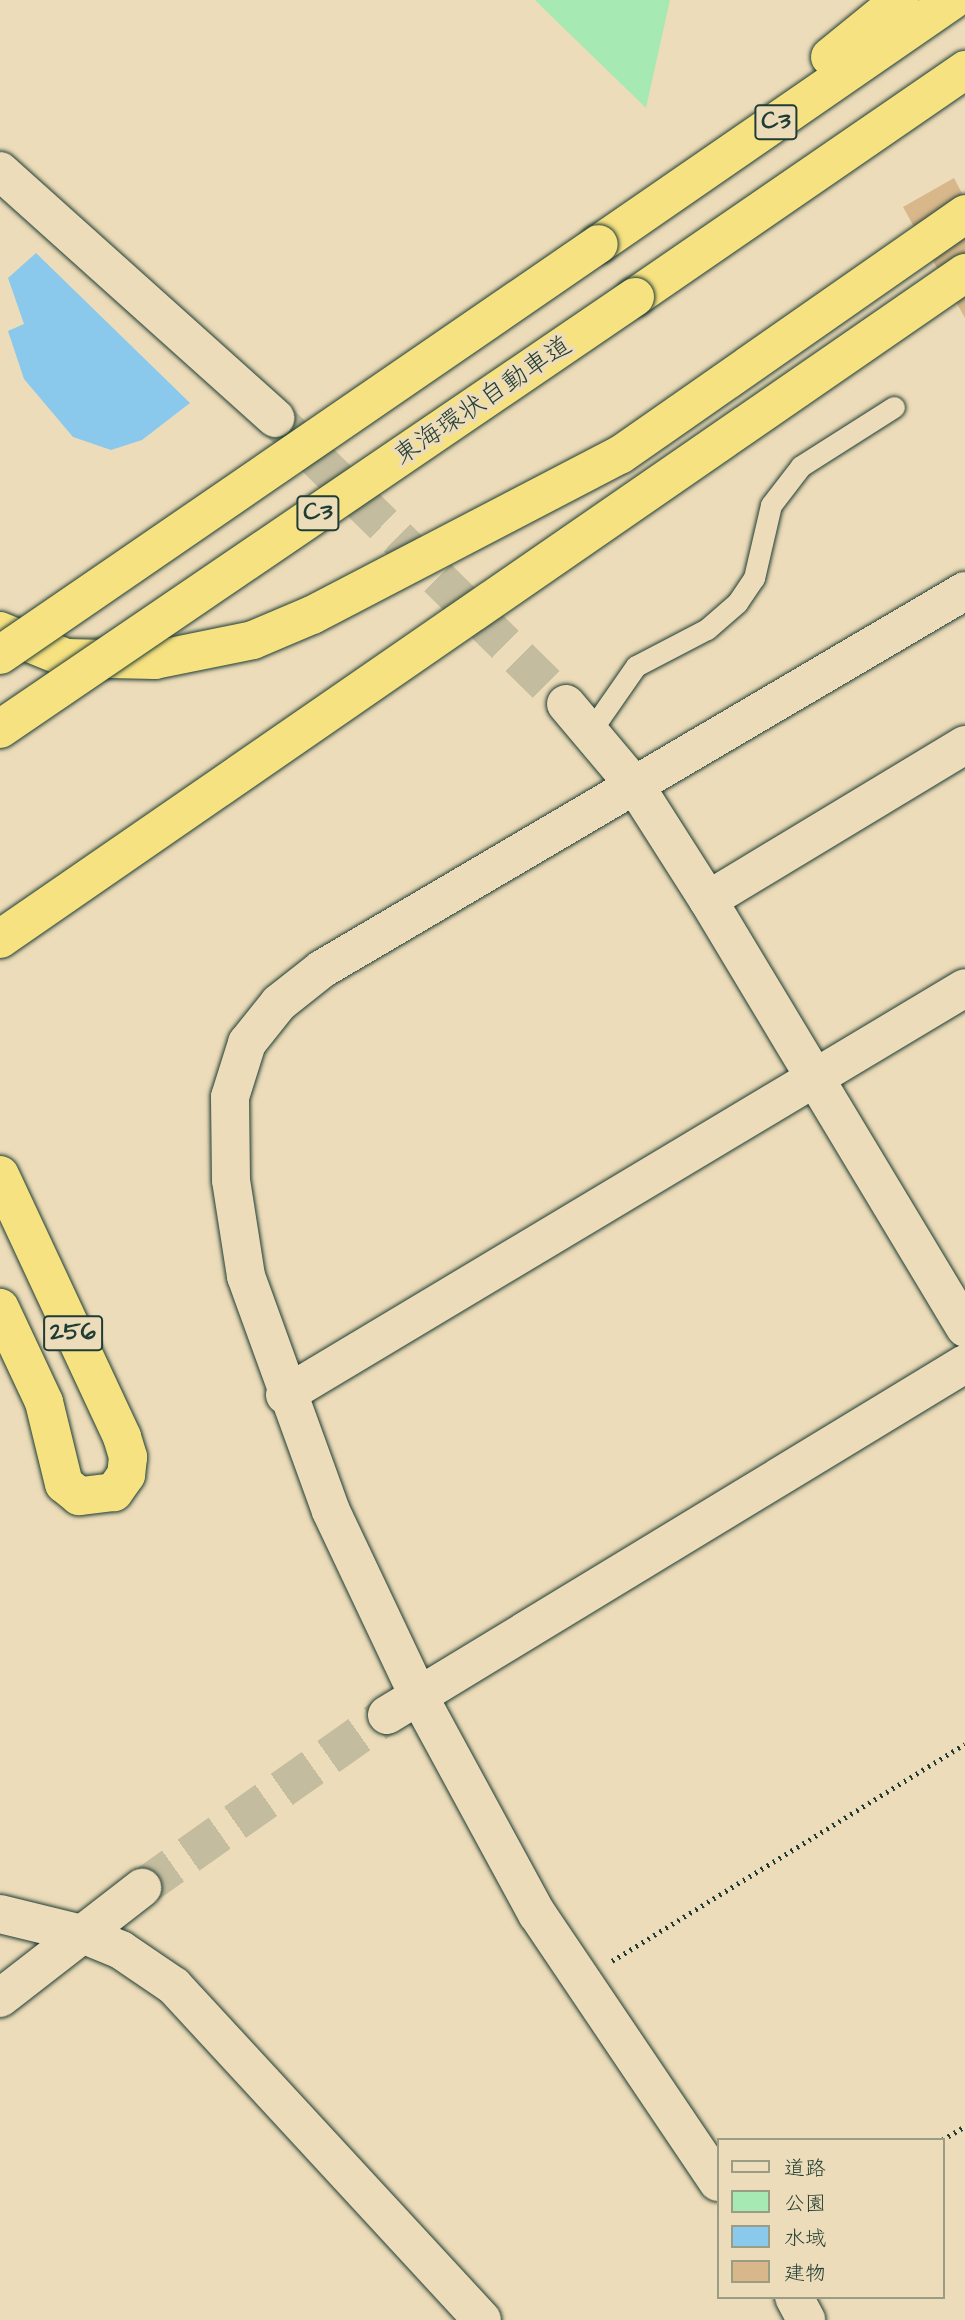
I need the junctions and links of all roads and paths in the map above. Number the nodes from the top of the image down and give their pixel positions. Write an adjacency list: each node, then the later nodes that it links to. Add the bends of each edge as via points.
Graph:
1 (900, 0): 6 (highway)
2 (953, 0): 6 (highway, C3)
3 (965, 70): 14 (highway, 東海環状自動車道 / C3, bridge)
4 (0, 171): 9 (street)
5 (965, 214): 11 (highway, via 620,454 312,615 253,640 155,660 66,658)
6 (609, 237): 12 (highway, C3, bridge)
7 (965, 272): 18 (highway)
8 (894, 407): 13 (lane, via 801,466 771,505 754,578 737,603 714,625 636,666)
9 (275, 418)
10 (965, 590): 16 (street)
11 (0, 631)
12 (0, 654)
13 (579, 716): 16 (street)
14 (0, 729)
15 (965, 745): 17 (street)
16 (636, 788): 17 (street); 25 (street, via 321,969 279,1003 247,1043 230,1097 231,1180 246,1276)
17 (708, 900): 20 (street)
18 (0, 939)
19 (965, 988): 20 (street)
20 (817, 1079): 23 (street); 25 (street)
21 (0, 1175): 22 (highway, 256, via 122,1437 128,1457 126,1475 114,1492 100,1498 79,1496 64,1484 44,1402)
22 (0, 1308)
23 (965, 1328)
24 (965, 1364): 26 (street)
25 (285, 1395): 26 (street, via 331,1511)
26 (417, 1693): 27 (street); 32 (street)
27 (387, 1715)
28 (965, 1744): 32 (path)
29 (142, 1888): 31 (street)
30 (0, 1914): 31 (street)
31 (82, 1934): 33 (street); 38 (street, via 121,1950 174,1986)
32 (578, 1982): 36 (street)
33 (0, 1998)
34 (965, 2126): 35 (path)
35 (944, 2139)
36 (716, 2179)
37 (795, 2299): 39 (street)
38 (482, 2320)
39 (806, 2320)

